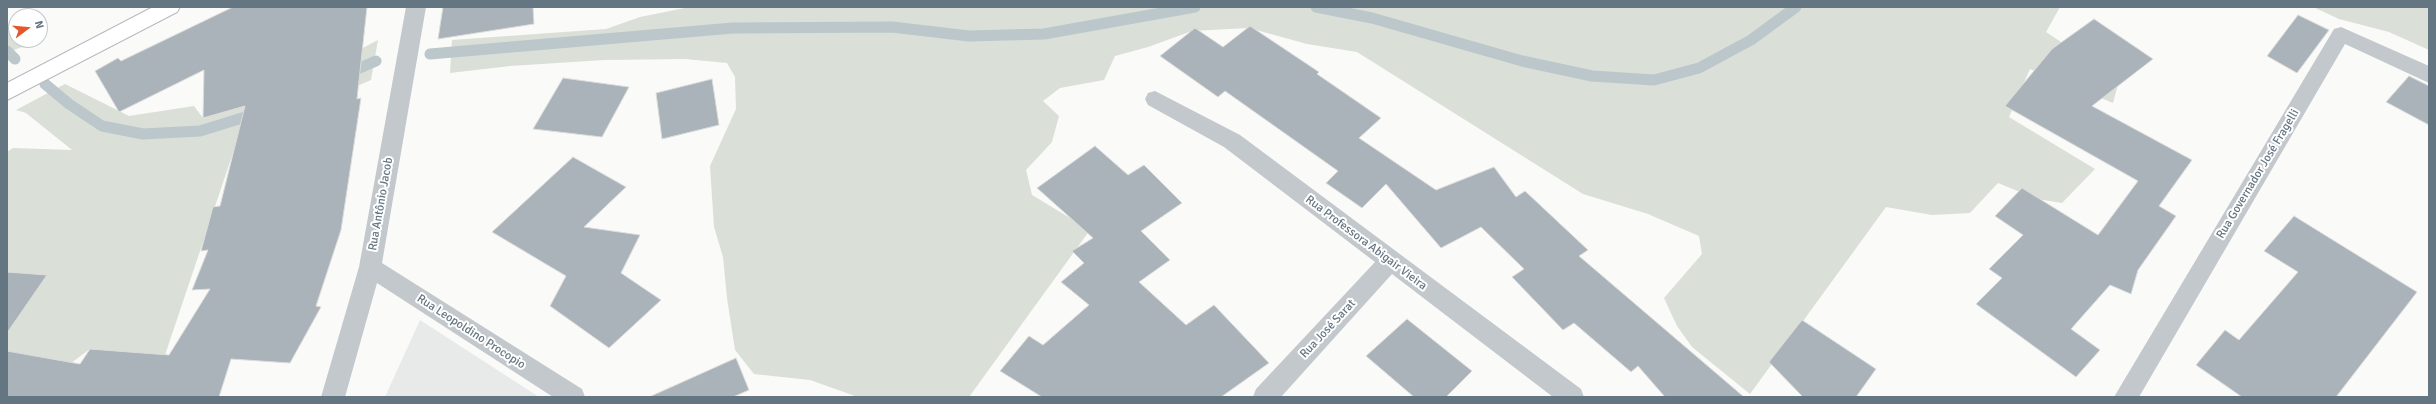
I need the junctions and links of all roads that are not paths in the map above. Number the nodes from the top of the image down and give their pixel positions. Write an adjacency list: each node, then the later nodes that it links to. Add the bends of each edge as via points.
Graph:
1 (170, 7): 4 (main road)
2 (416, 7): 7 (street, Rua Antônio Jacob)
3 (2429, 75): 12 (street, Rua Governador José Fragelli, via 2341,34)
4 (7, 92)
5 (1154, 99): 6 (street, Rua Professora Abigair Vieira, via 1232,141)
6 (1390, 261): 10 (street, Rua José Sarat); 11 (street, Rua Professora Abigair Vieira)
7 (370, 267): 8 (street, Rua Antônio Jacob); 9 (street, Rua Leopoldino Procopio)
8 (333, 397)
9 (573, 397)
10 (1265, 397)
11 (1572, 397)
12 (2126, 397)

